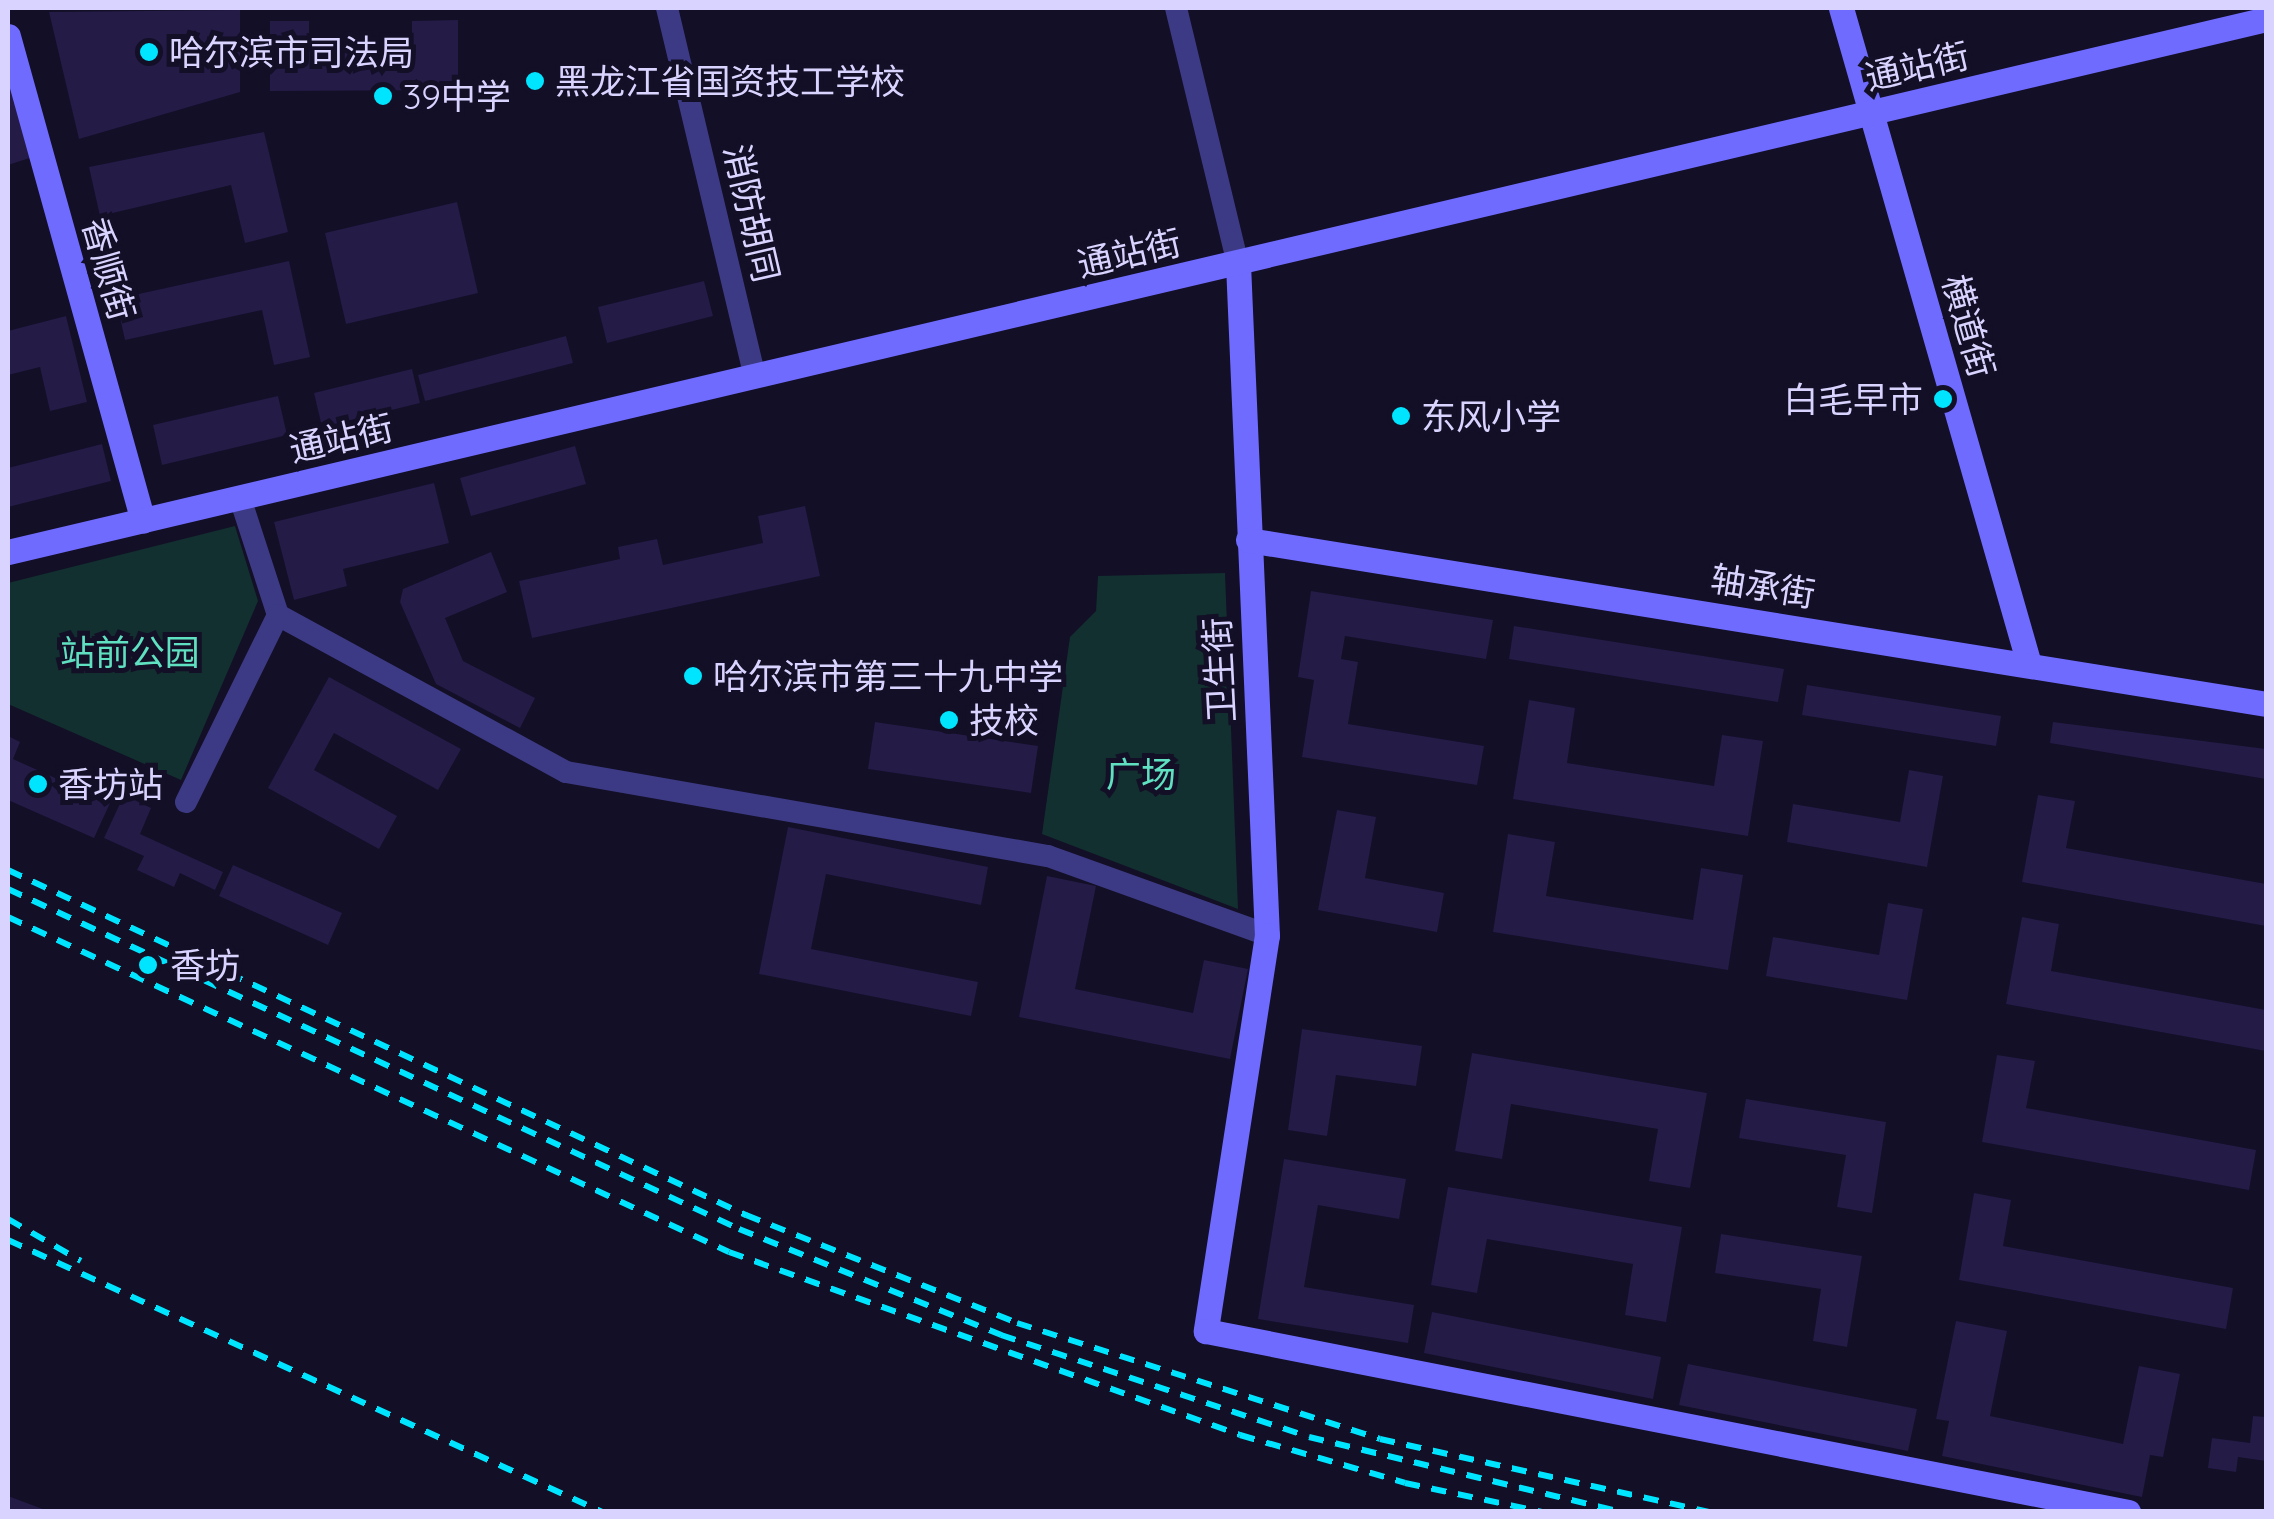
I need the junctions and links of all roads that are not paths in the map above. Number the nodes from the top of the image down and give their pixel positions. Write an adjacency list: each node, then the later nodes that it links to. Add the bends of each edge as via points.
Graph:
1 (667, 8): 8 (street, 消防胡同)
2 (1176, 8): 7 (street, 卫生街)
3 (1841, 8): 6 (street, 横道街)
4 (2266, 18): 6 (street, 通站街)
5 (8, 36): 10 (street, 香顺街)
6 (1872, 113): 7 (street, 通站街); 14 (street, 横道街)
7 (1238, 264): 8 (street, 通站街); 11 (street, 卫生街)
8 (755, 377): 9 (street, 通站街)
9 (240, 498): 10 (street, 通站街); 13 (street)
10 (143, 521): 12 (street, 通站街)
11 (1248, 540): 14 (street, 轴承街); 17 (street, 卫生街)
12 (8, 552)
13 (278, 615): 16 (street); 17 (street, via 566,772 1048,856)
14 (2029, 664): 15 (street, 轴承街)
15 (2266, 704)
16 (186, 802)
17 (1267, 935): 18 (street, 卫生街, via 1206,1331)
18 (2128, 1512)

